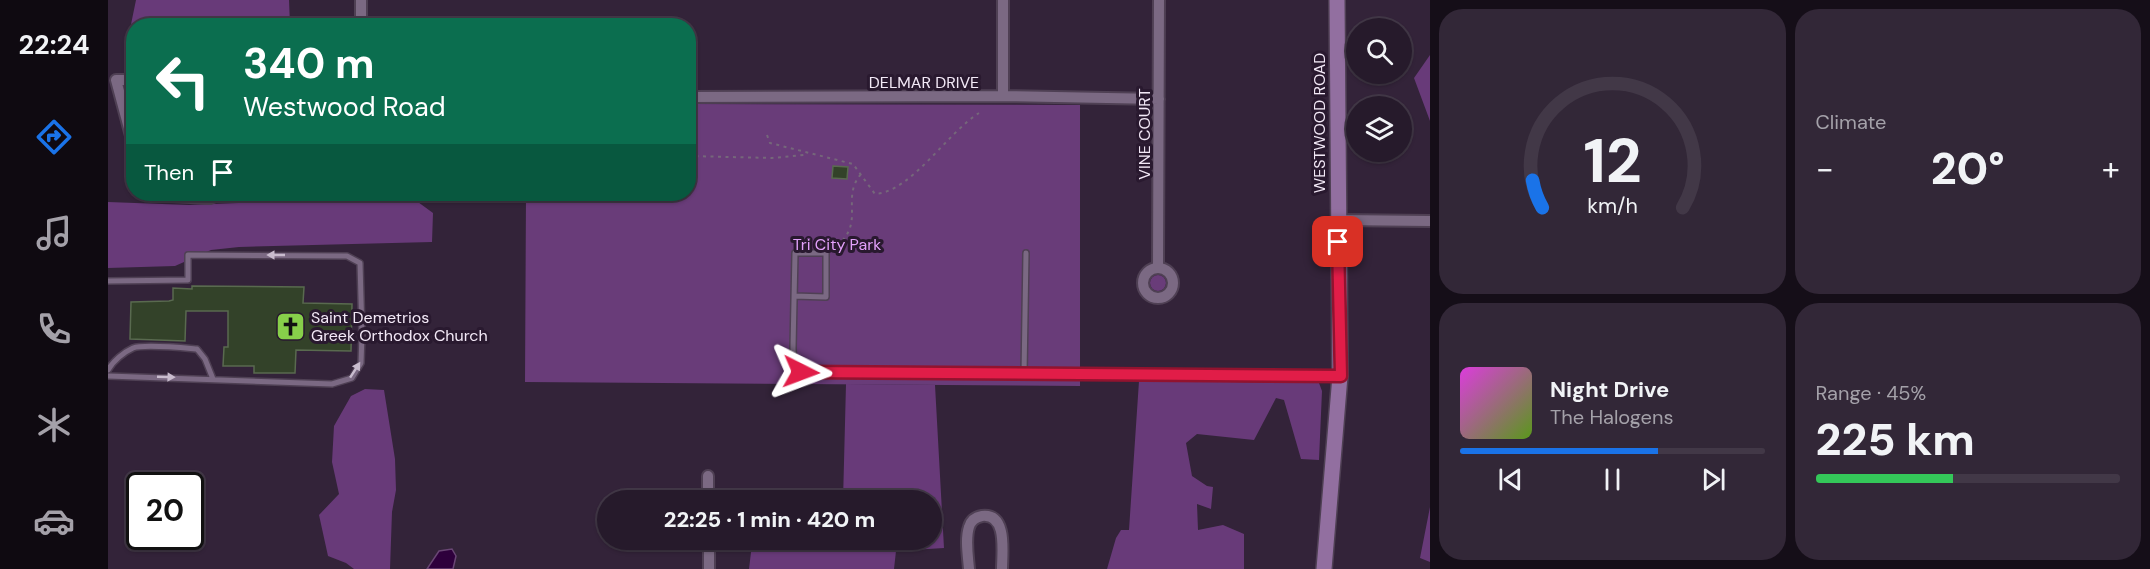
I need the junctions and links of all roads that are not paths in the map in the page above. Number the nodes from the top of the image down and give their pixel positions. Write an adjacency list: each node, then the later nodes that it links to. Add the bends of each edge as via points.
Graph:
1 (361, 0): 5 (street)
2 (1003, 0): 7 (street)
3 (1159, 0): 9 (street, VINE COURT)
4 (1337, 0): 11 (street, WESTWOOD ROAD)
5 (361, 18)
6 (112, 80): 10 (street)
7 (1003, 96): 8 (street, DELMAR DRIVE); 9 (street, DELMAR DRIVE)
8 (696, 97)
9 (1159, 99): 14 (street, VINE COURT)
10 (126, 123)
11 (1338, 220): 12 (street); 20 (street, WESTWOOD ROAD)
12 (1430, 221)
13 (1026, 253): 18 (lane)
14 (1158, 267)
15 (108, 281): 21 (lane, one-way to 15, via 332,384 352,378 361,363 360,263 347,256 188,255 188,280)
16 (794, 297): 16 (lane, via 795,253 826,254 826,297); 18 (lane, via 793,356 801,372)
17 (108, 370): 21 (lane, via 135,347 184,347 197,350)
18 (1024, 374): 20 (lane)
19 (108, 376): 21 (lane, one-way to 21)
20 (1341, 376): 28 (street, WESTWOOD ROAD)
21 (213, 379)
22 (708, 476): 23 (street)
23 (708, 490)
24 (709, 550): 25 (street)
25 (709, 569)
26 (969, 569): 27 (street, via 968,529 976,517 985,515 1000,525)
27 (1002, 569)
28 (1324, 569)

